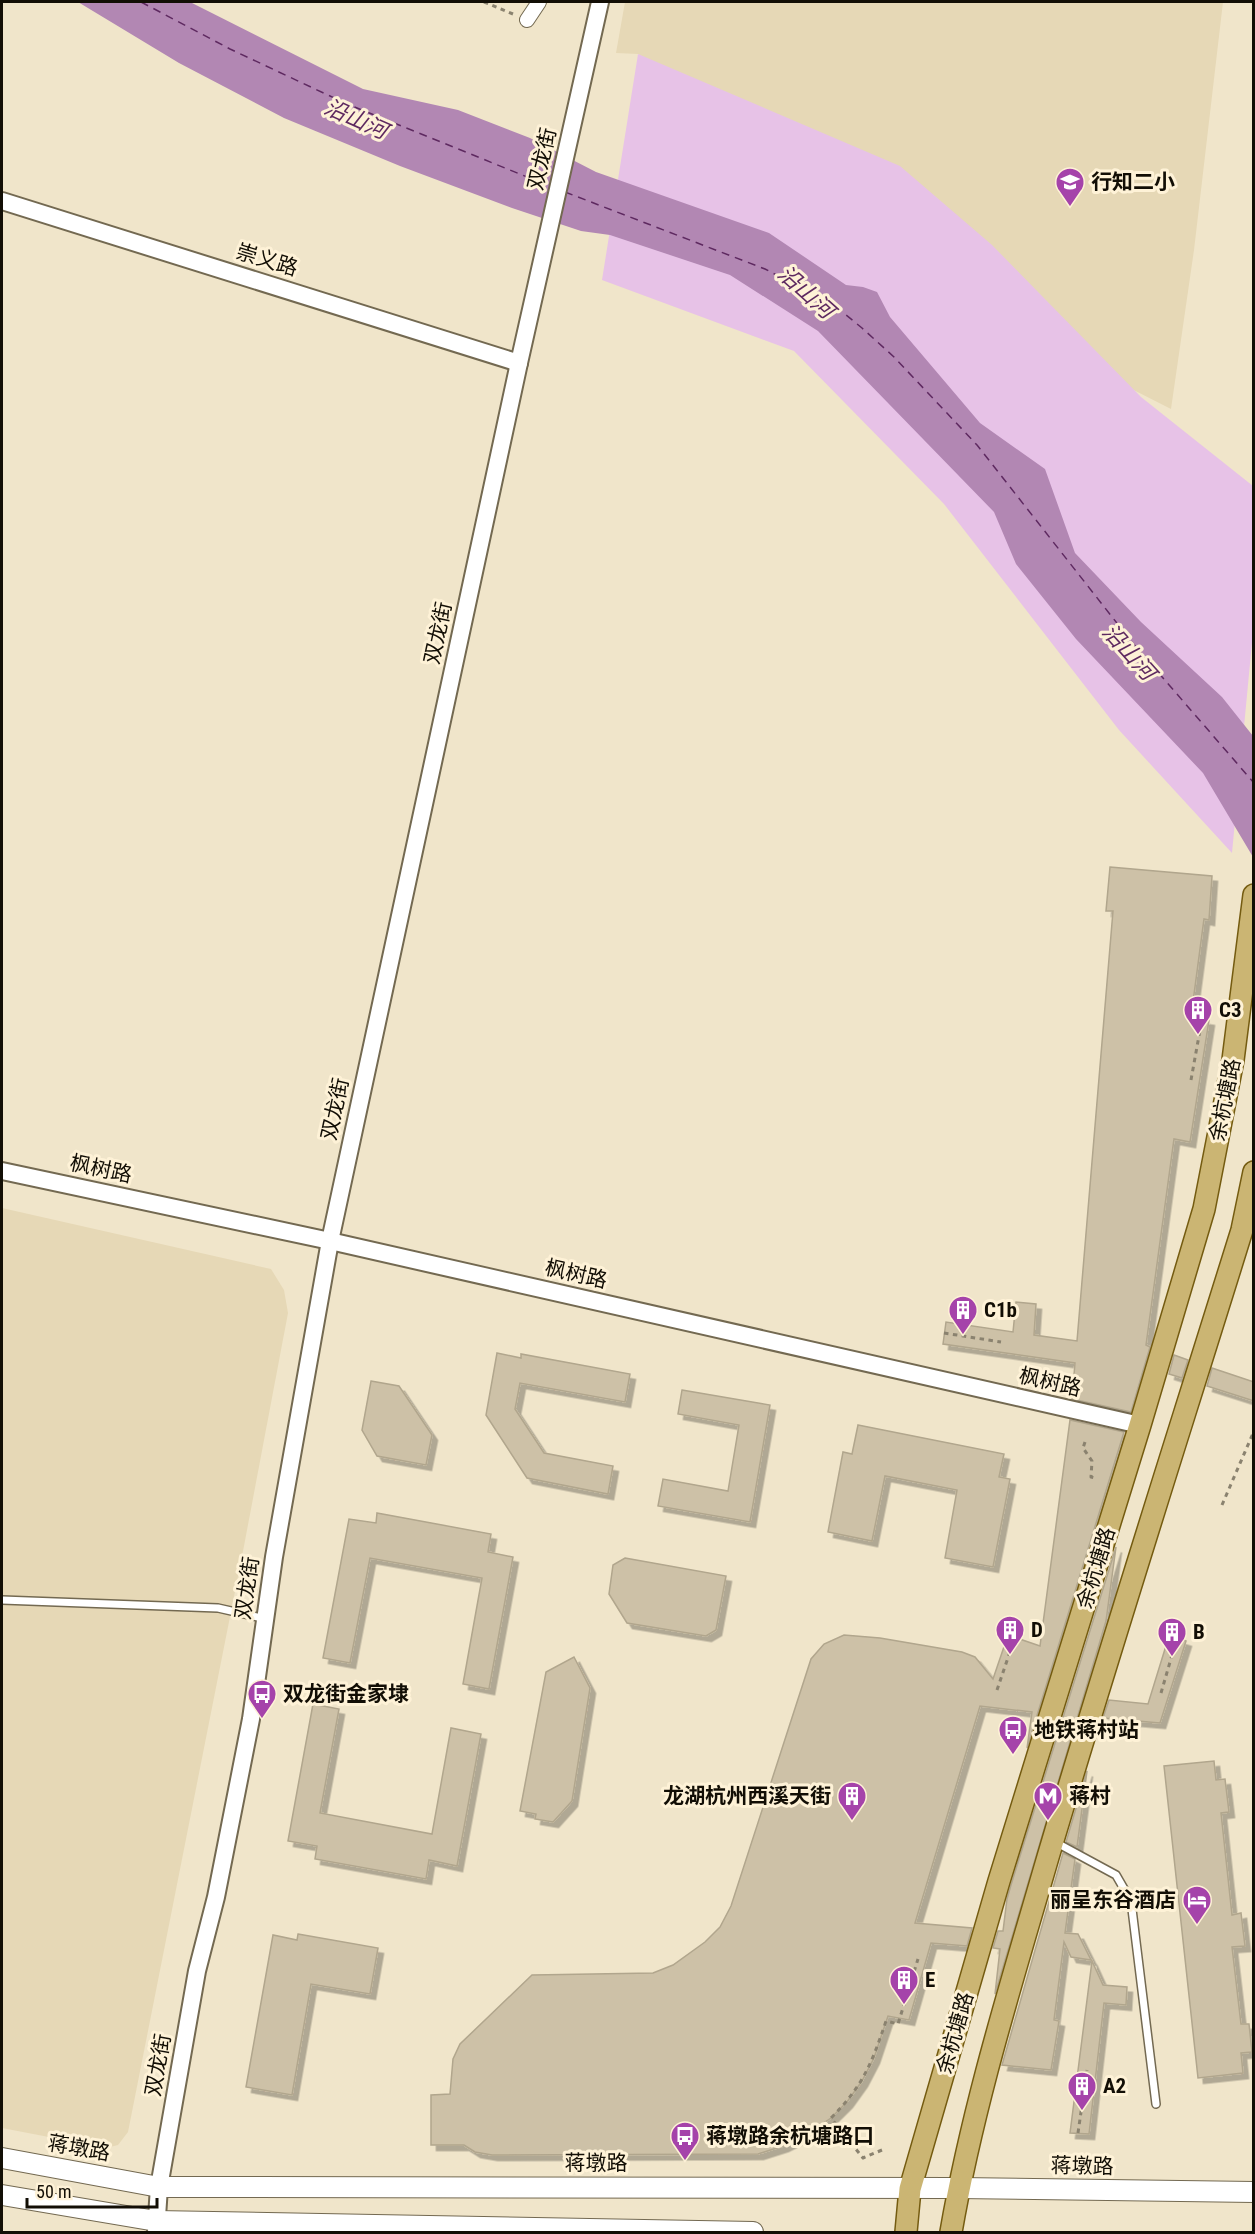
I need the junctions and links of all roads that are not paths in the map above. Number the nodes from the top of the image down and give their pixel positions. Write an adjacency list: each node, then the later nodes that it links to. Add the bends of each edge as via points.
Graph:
1 (539, 2): 3 (street)
2 (600, 2): 5 (street, 双龙街)
3 (527, 20)
4 (2, 201): 5 (street, 崇义路)
5 (519, 363): 9 (street, 双龙街)
6 (1253, 905): 10 (main road, 余杭塘路, via 1233,1060 1204,1209)
7 (2, 1171): 9 (street, 枫树路)
8 (1254, 1172): 13 (main road, 余杭塘路, via 1242,1230)
9 (330, 1241): 10 (street, 枫树路); 12 (street, 双龙街)
10 (1140, 1425): 17 (main road, 余杭塘路, via 999,1881)
11 (2, 1600): 12 (lane, via 218,1608)
12 (266, 1619): 16 (street, 双龙街, via 251,1719 216,1897 197,1971)
13 (1053, 1841): 14 (lane, via 1116,1875 1131,1901); 18 (main road, 余杭塘路, via 1006,2001)
14 (1156, 2104)
15 (2, 2158): 16 (main road, 蒋墩路)
16 (159, 2187): 17 (main road, 蒋墩路); 21 (street, 双龙街)
17 (910, 2188): 18 (main road, 蒋墩路); 23 (main road, 余杭塘路)
18 (958, 2188): 19 (main road, 蒋墩路); 24 (main road, 余杭塘路)
19 (1254, 2192)
20 (2, 2195): 21 (main road)
21 (156, 2227): 22 (main road)
22 (753, 2232)
23 (906, 2232)
24 (951, 2232)

